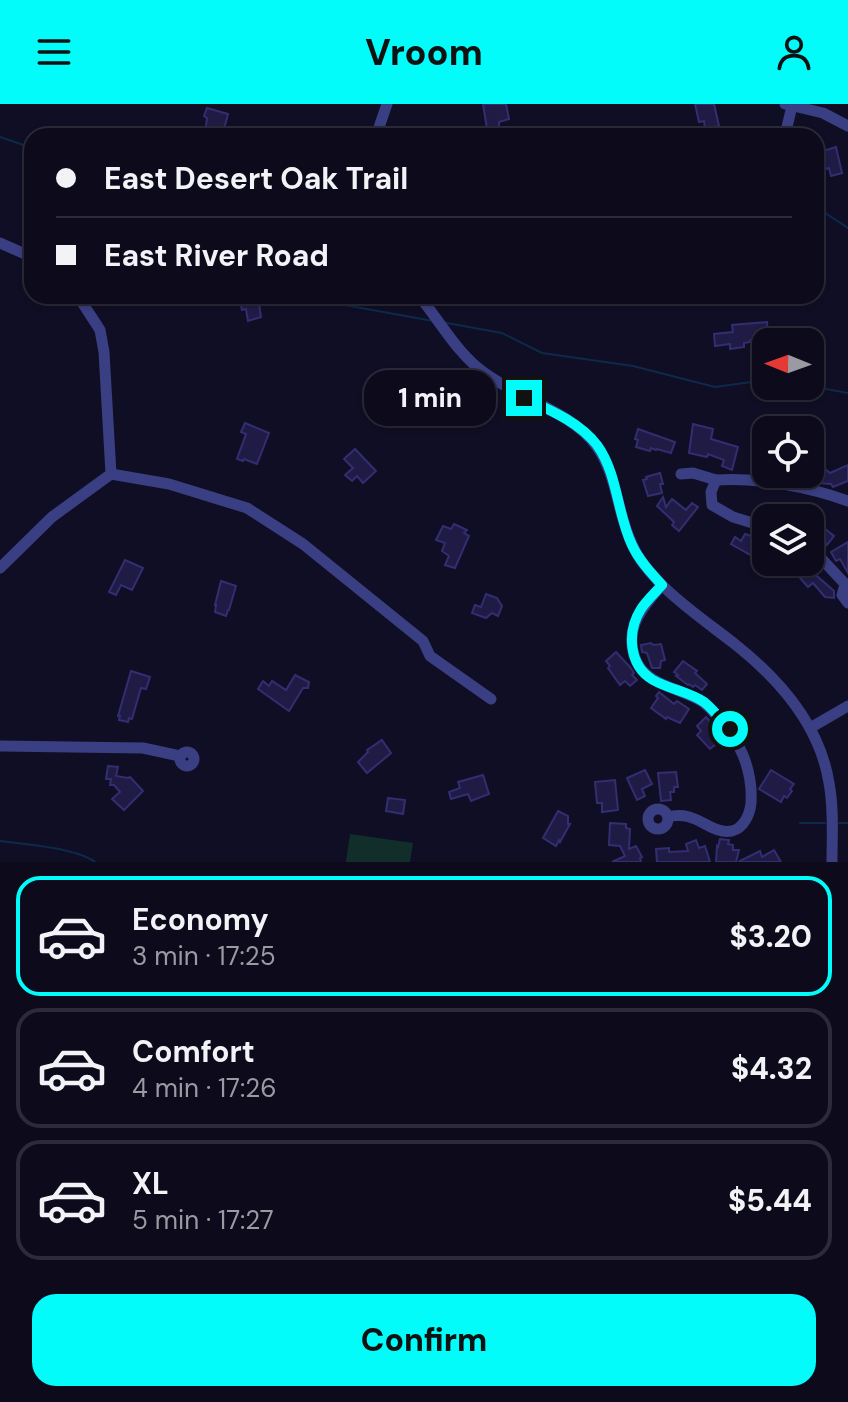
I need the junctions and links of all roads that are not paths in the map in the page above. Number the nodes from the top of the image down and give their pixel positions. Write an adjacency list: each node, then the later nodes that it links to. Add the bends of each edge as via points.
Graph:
1 (387, 104): 4 (street)
2 (789, 105): 3 (street); 5 (street)
3 (848, 126)
4 (379, 128)
5 (785, 128)
6 (0, 243): 7 (street)
7 (24, 254)
8 (83, 304): 10 (street, via 100,330 104,352)
9 (425, 304): 18 (street, via 484,373 570,421 597,445 632,545)
10 (111, 474): 16 (street, via 52,517); 20 (street, via 169,484 247,508 303,544 423,641 430,656)
11 (681, 474): 12 (street)
12 (716, 480): 13 (street, via 819,491); 14 (street, via 712,505)
13 (848, 501)
14 (752, 523)
15 (824, 561): 17 (street)
16 (0, 568)
17 (847, 584): 19 (street, via 842,595)
18 (662, 585): 22 (street, via 764,669); 25 (street, via 636,618 634,656 650,678 704,703 730,729 751,784 750,811 734,831 720,831 686,815)
19 (848, 603)
20 (491, 699)
21 (847, 710): 22 (street)
22 (810, 728): 26 (street, via 829,781)
23 (0, 746): 24 (street, via 143,748)
24 (180, 756)
25 (668, 817)
26 (832, 862)

